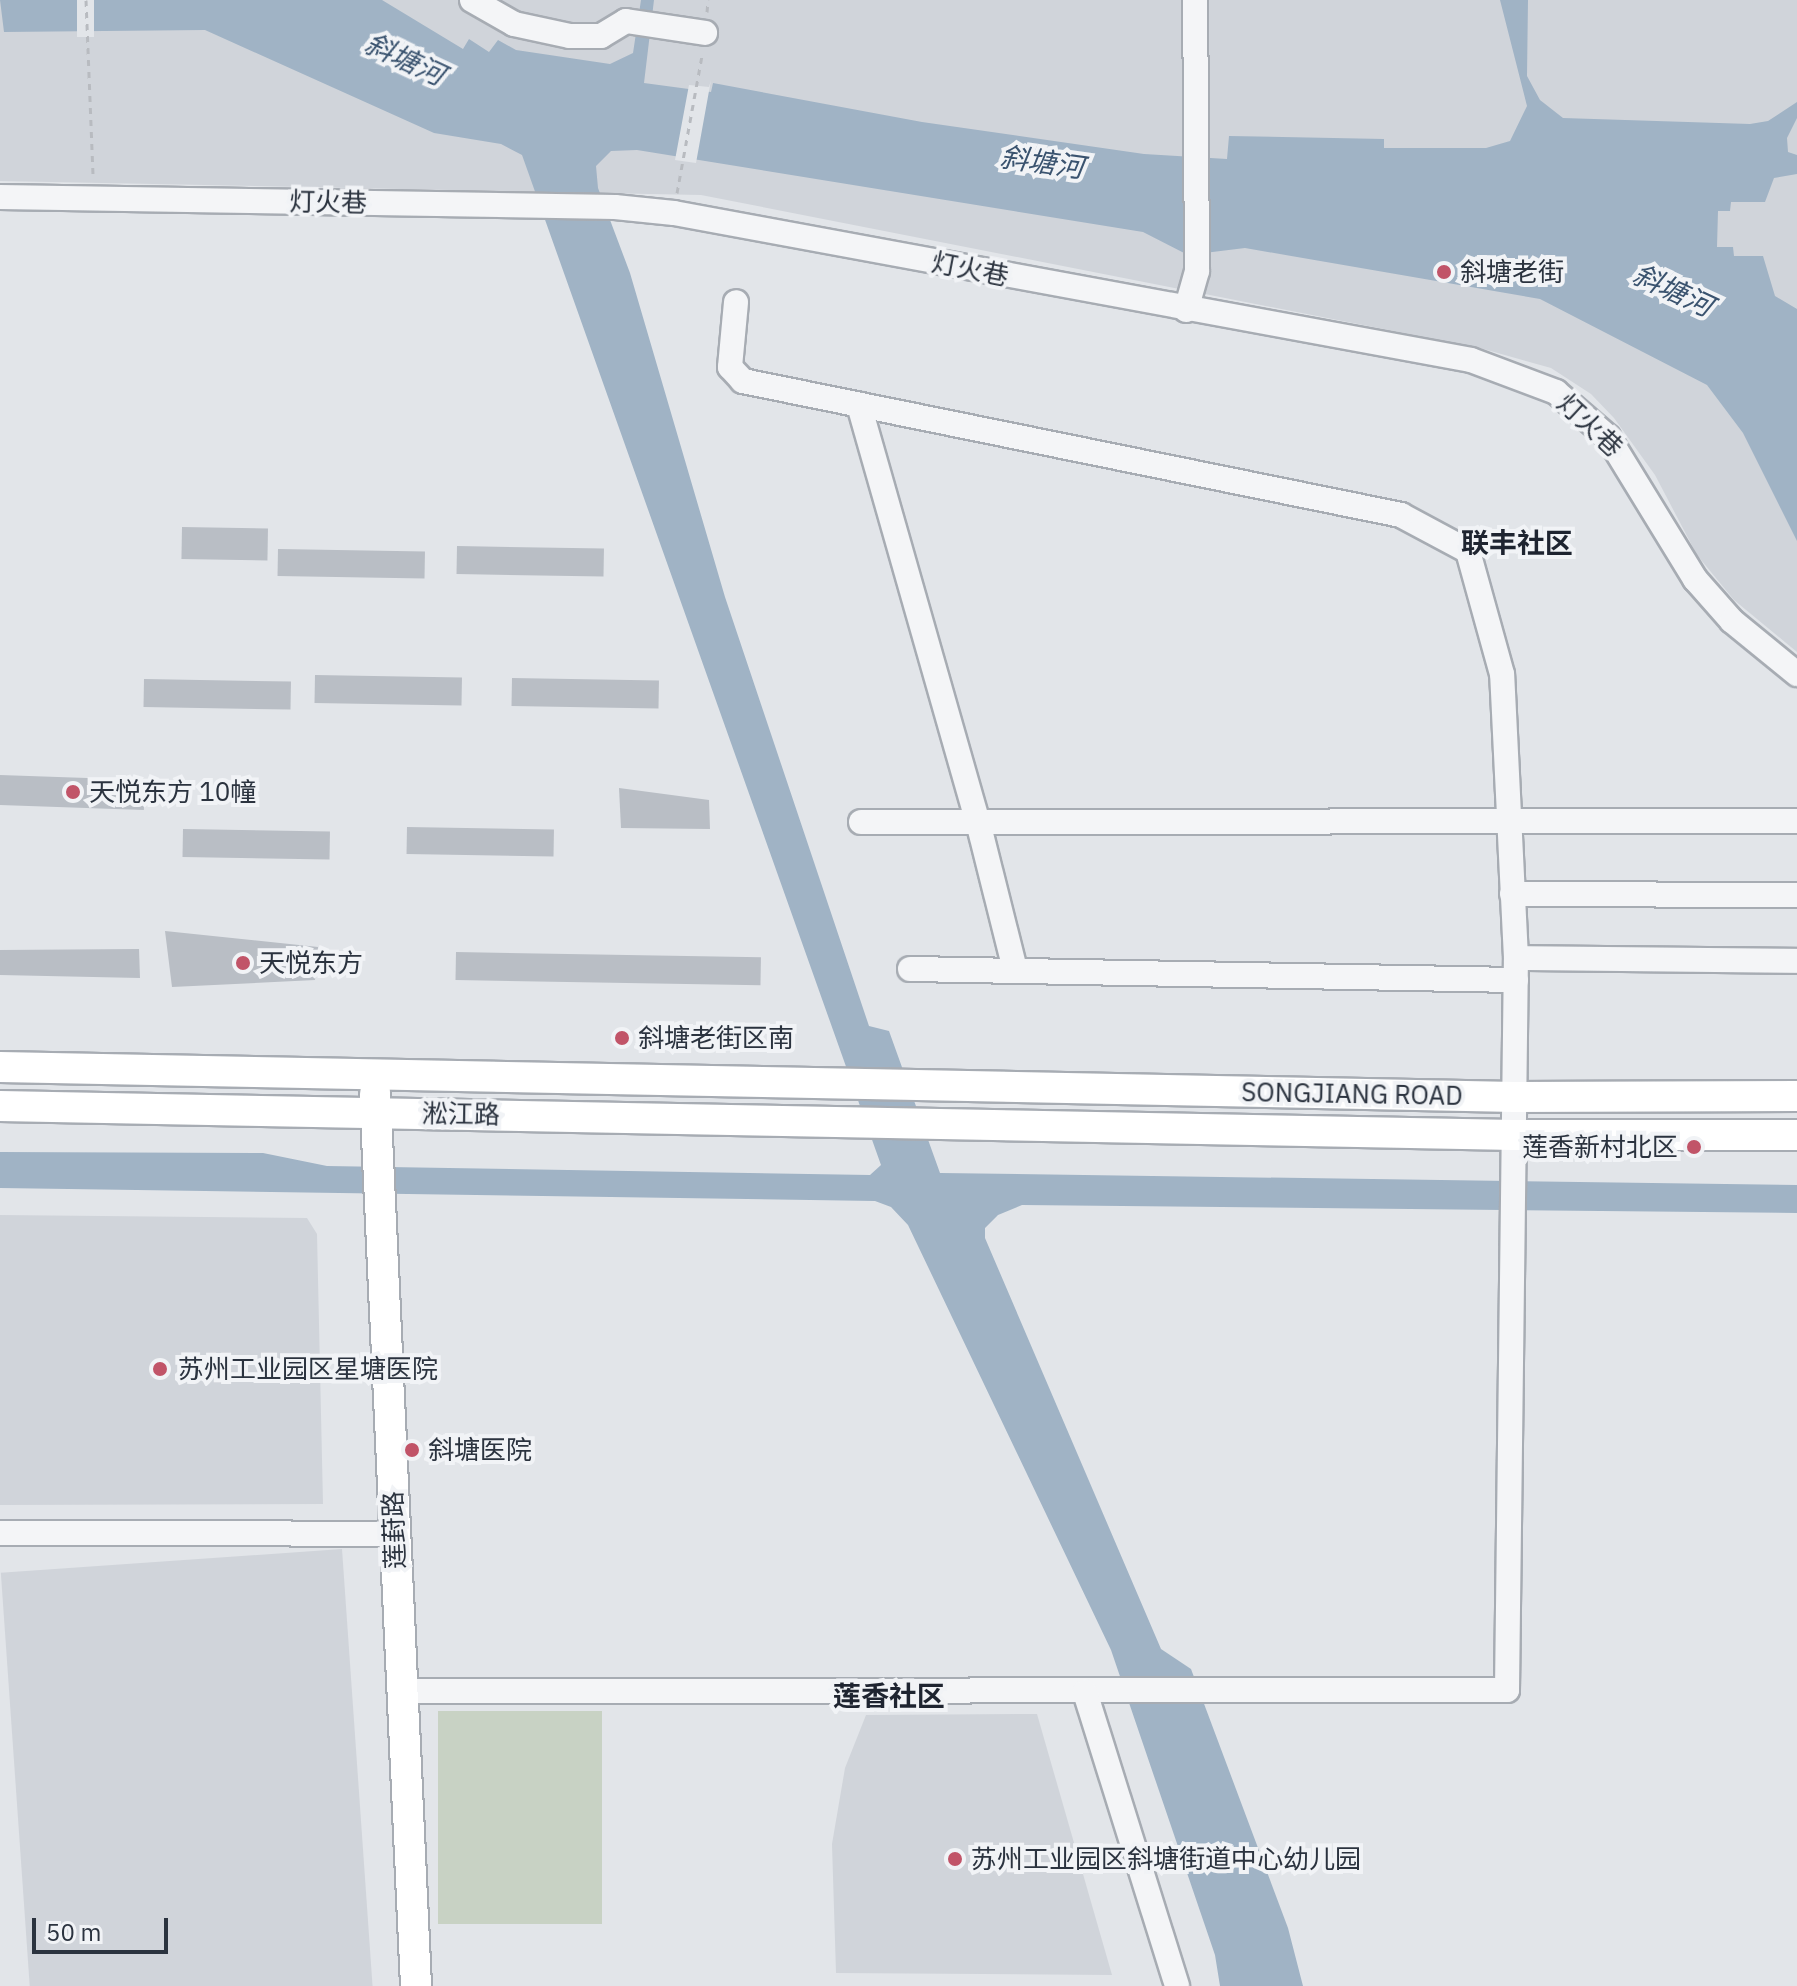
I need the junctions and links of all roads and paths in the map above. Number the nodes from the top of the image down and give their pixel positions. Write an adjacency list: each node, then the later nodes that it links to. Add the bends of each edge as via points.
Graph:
1 (86, 0): 8 (path)
2 (472, 0): 4 (street, via 514,24 570,36 601,36 626,21)
3 (1195, 0): 10 (street, via 1197,271)
4 (705, 33)
5 (701, 65): 6 (path)
6 (680, 179)
7 (0, 197): 8 (street, 灯火巷)
8 (95, 198): 10 (street, 灯火巷, via 615,207 674,213)
9 (736, 302): 11 (street, via 729,356 734,375)
10 (1186, 310): 12 (street, 灯火巷, via 1471,360 1556,392 1628,461 1695,579 1732,621)
11 (859, 405): 15 (street); 16 (street, via 1401,515 1468,551 1502,674)
12 (1797, 674)
13 (1797, 821): 16 (street)
14 (861, 822): 15 (street)
15 (978, 822): 16 (street); 21 (street)
16 (1506, 824): 17 (street)
17 (1512, 894): 18 (street); 22 (street)
18 (1797, 895)
19 (1797, 961): 22 (street)
20 (910, 969): 21 (street)
21 (1015, 969): 22 (street)
22 (1516, 969): 27 (street)
23 (0, 1067): 24 (main road, 淞江路)
24 (375, 1073): 25 (main road, 淞江路); 29 (main road, 莲葑路)
25 (907, 1085): 27 (main road, SONGJIANG ROAD)
26 (1797, 1096): 27 (main road, SONGJIANG ROAD)
27 (1516, 1097): 31 (street)
28 (0, 1106): 29 (main road, 淞江路)
29 (376, 1113): 30 (main road, 淞江路); 34 (main road, 莲葑路)
30 (922, 1123): 31 (main road, SONGJIANG ROAD)
31 (1515, 1135): 32 (main road, SONGJIANG ROAD); 36 (street, via 1507,1690)
32 (1797, 1135)
33 (0, 1533): 34 (street)
34 (394, 1534): 35 (main road, 莲葑路)
35 (401, 1691): 36 (street); 37 (main road, 莲葑路)
36 (1085, 1692): 38 (street)
37 (416, 1986)
38 (1177, 1986)

